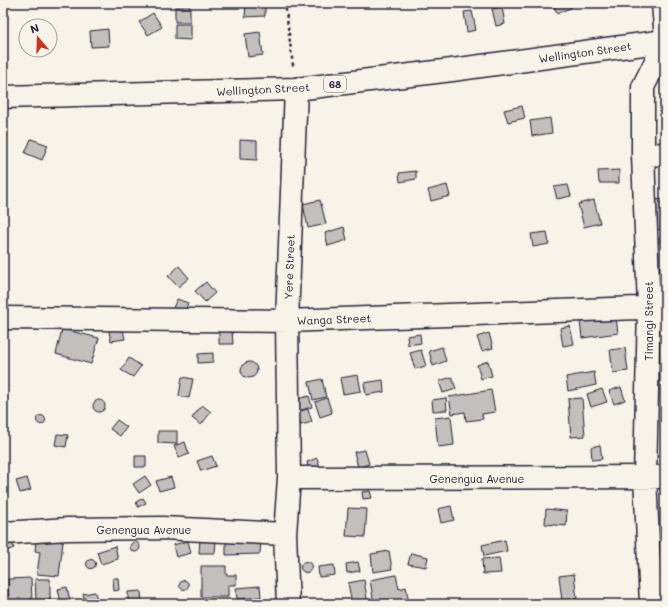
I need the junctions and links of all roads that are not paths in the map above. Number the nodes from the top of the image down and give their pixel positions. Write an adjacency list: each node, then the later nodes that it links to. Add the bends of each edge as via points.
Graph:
1 (663, 3): 2 (street)
2 (665, 28)
3 (665, 42): 4 (street, Wellington Street / 68); 7 (street, Timangi Street, via 643,87)
4 (296, 89): 5 (street, Wellington Street / 68); 10 (street, Yere Street)
5 (3, 97)
6 (665, 154): 7 (street)
7 (643, 155): 8 (street, Timangi Street)
8 (657, 307): 10 (street, Wanga Street); 11 (street, Timangi Street)
9 (3, 318): 10 (street, Wanga Street)
10 (287, 321): 12 (street, Yere Street)
11 (655, 477): 12 (street, Genengua Avenue); 16 (street, Timangi Street)
12 (290, 478): 14 (street, Yere Street)
13 (3, 533): 14 (street, Genengua Avenue, via 162,528)
14 (285, 534): 15 (street, Yere Street)
15 (288, 604)
16 (651, 604)

